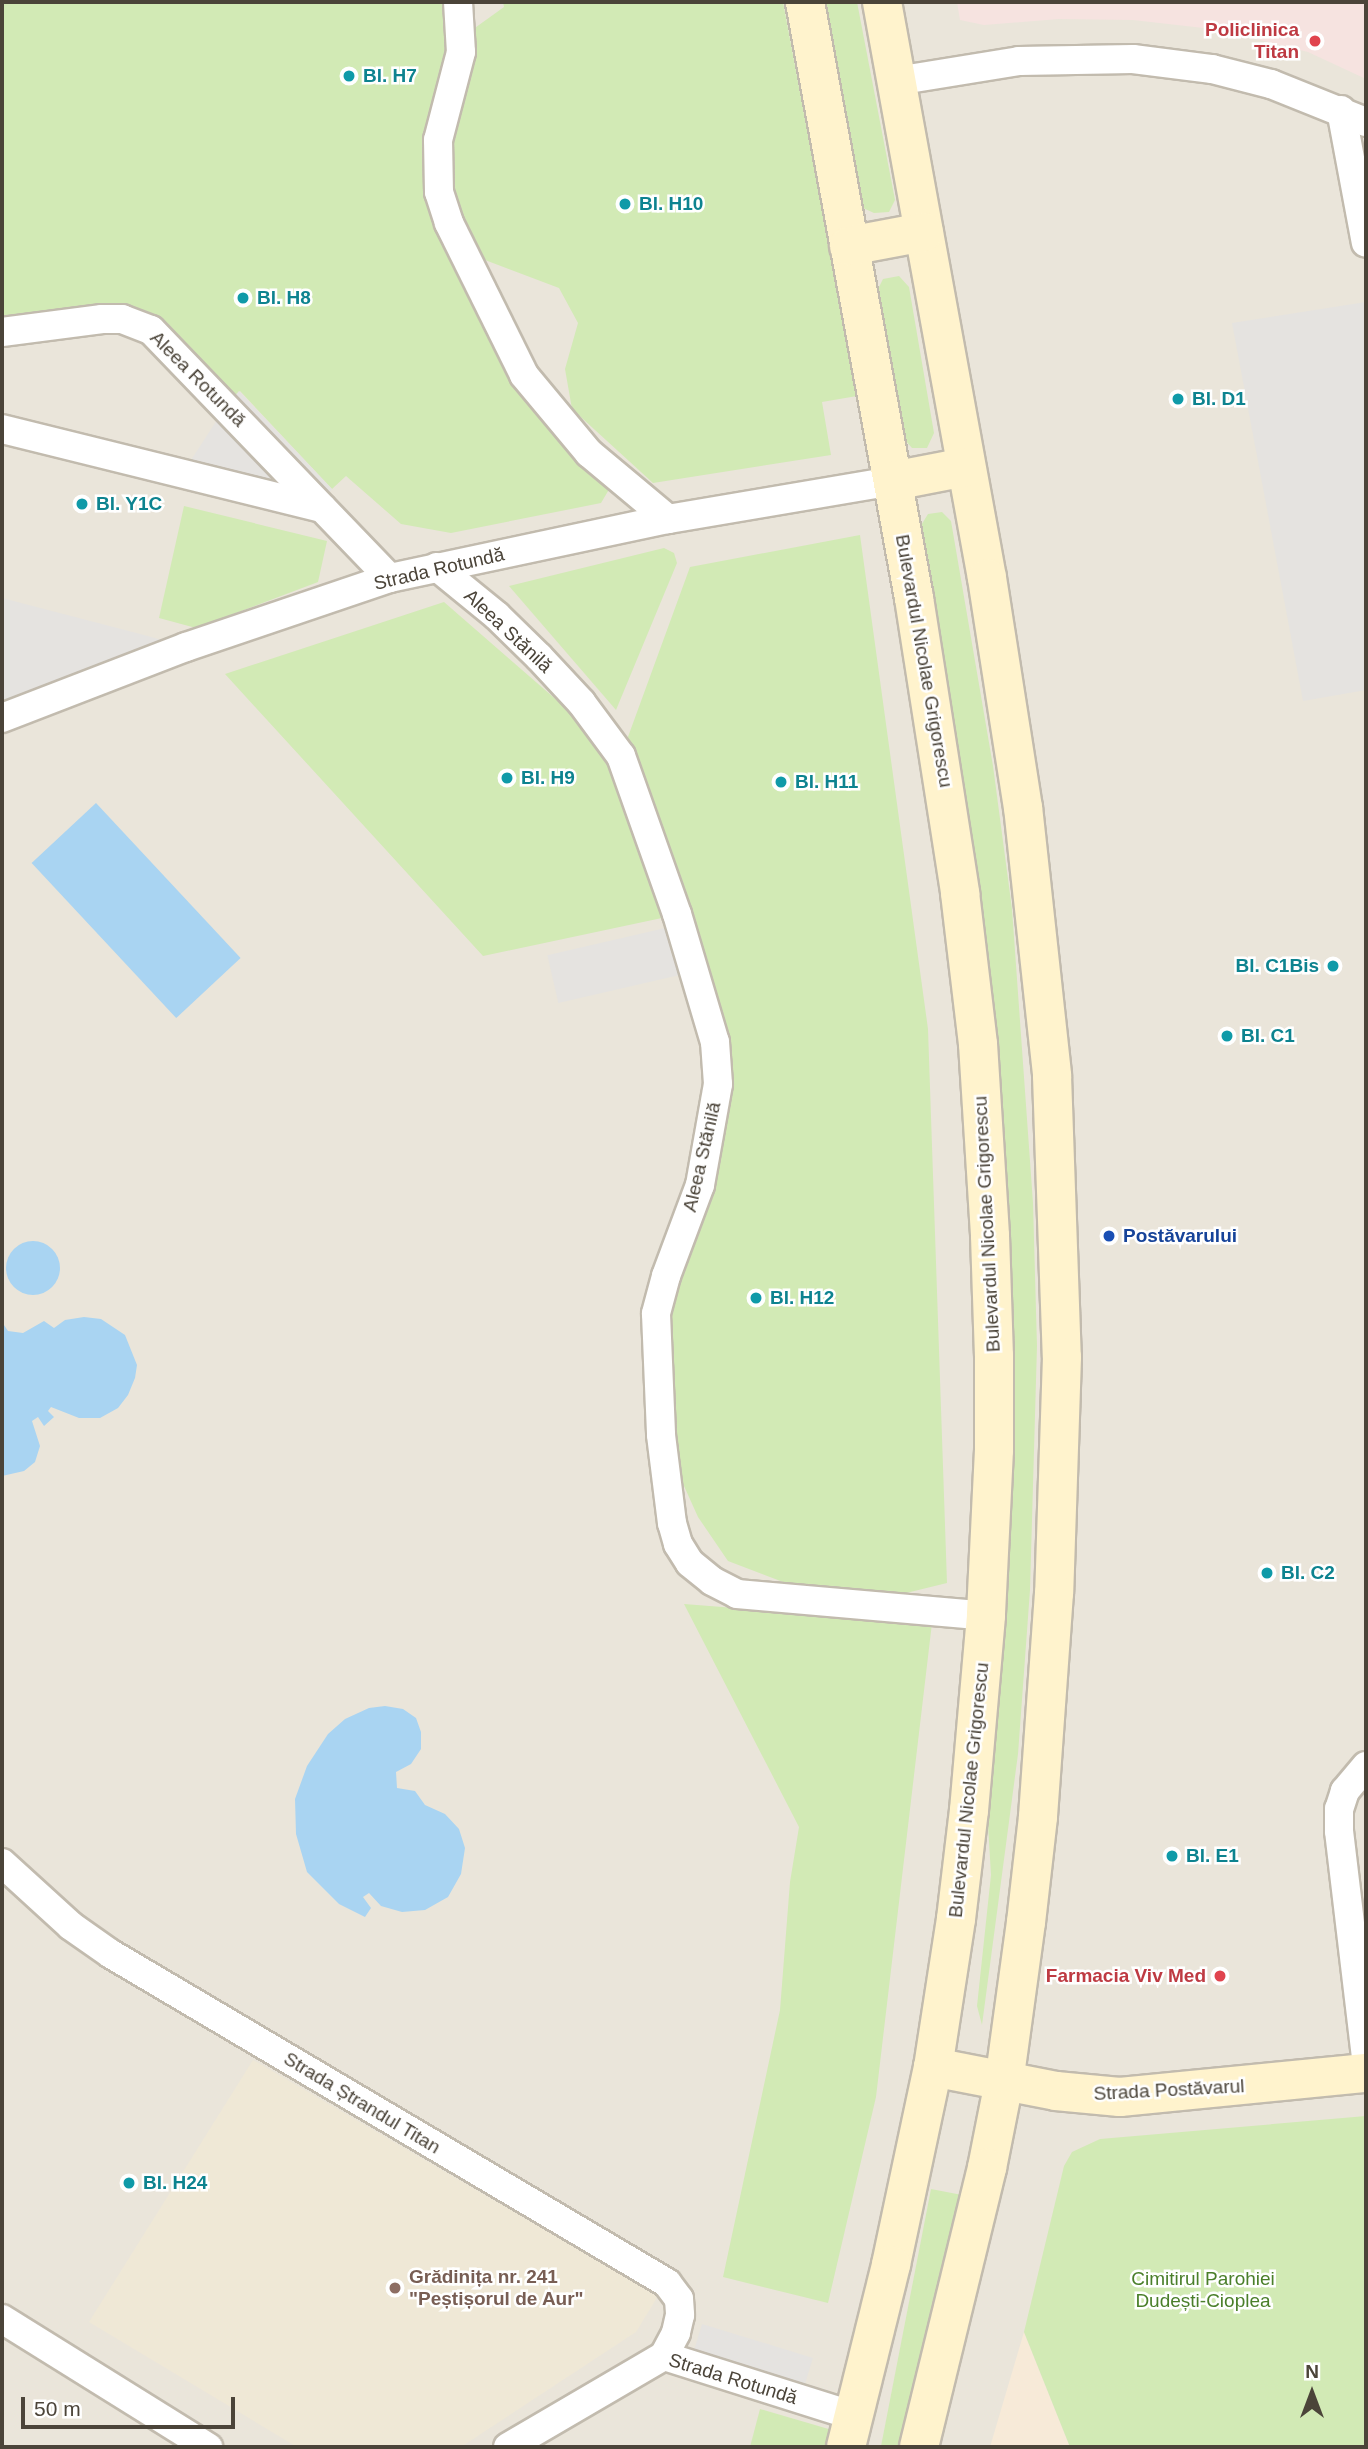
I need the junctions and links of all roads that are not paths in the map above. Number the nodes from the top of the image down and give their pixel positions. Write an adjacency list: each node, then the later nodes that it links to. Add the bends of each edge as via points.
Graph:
1 (458, 2): 15 (street, via 461,52 438,140 439,192 449,223 524,375 589,453)
2 (805, 2): 9 (main road, Bulevardul Nicolae Grigorescu)
3 (882, 2): 4 (main road)
4 (896, 81): 5 (street, via 1019,61 1133,59 1212,69 1281,87); 7 (main road)
5 (1341, 110): 6 (street); 8 (street)
6 (1366, 122)
7 (924, 232): 9 (main road); 12 (main road)
8 (1366, 243)
9 (849, 246): 13 (main road, Bulevardul Nicolae Grigorescu)
10 (2, 332): 14 (street, Aleea Rotundă, via 102,319 122,319 151,330)
11 (2, 429): 14 (street)
12 (966, 467): 13 (main road); 25 (main road, via 1019,780 1043,976 1052,1076 1062,1357 1054,1593 1038,1817)
13 (893, 481): 15 (street, Strada Rotundă); 19 (main road, Bulevardul Nicolae Grigorescu, via 943,771 978,1044 994,1356)
14 (323, 508): 17 (street, Aleea Rotundă)
15 (668, 519): 16 (street, Strada Rotundă)
16 (438, 567): 17 (street, Strada Rotundă); 19 (street, Aleea Stănilă, via 539,657 581,702 621,756 677,914 719,1062 700,1185 660,1296 656,1340 661,1435 678,1544 690,1563 737,1594)
17 (390, 578): 18 (street, Strada Rotundă, via 186,647)
18 (2, 718)
19 (986, 1616): 23 (main road, Bulevardul Nicolae Grigorescu, via 968,1824)
20 (1366, 1766): 22 (street, via 1345,1791 1339,1809)
21 (2, 1863): 27 (street, Strada Ștrandul Titan, via 71,1926 111,1954 667,2283 679,2299 680,2315)
22 (1366, 2056)
23 (933, 2067): 25 (main road, Strada Postăvarul); 28 (main road, Bulevardul Nicolae Grigorescu)
24 (1366, 2073): 25 (main road, Strada Postăvarul, via 1120,2097)
25 (1004, 2082): 31 (main road, via 958,2295)
26 (2, 2319): 29 (street)
27 (664, 2356): 28 (street, Strada Rotundă); 30 (street, Strada Rotundă)
28 (850, 2432)
29 (208, 2447)
30 (508, 2447)
31 (919, 2447)

